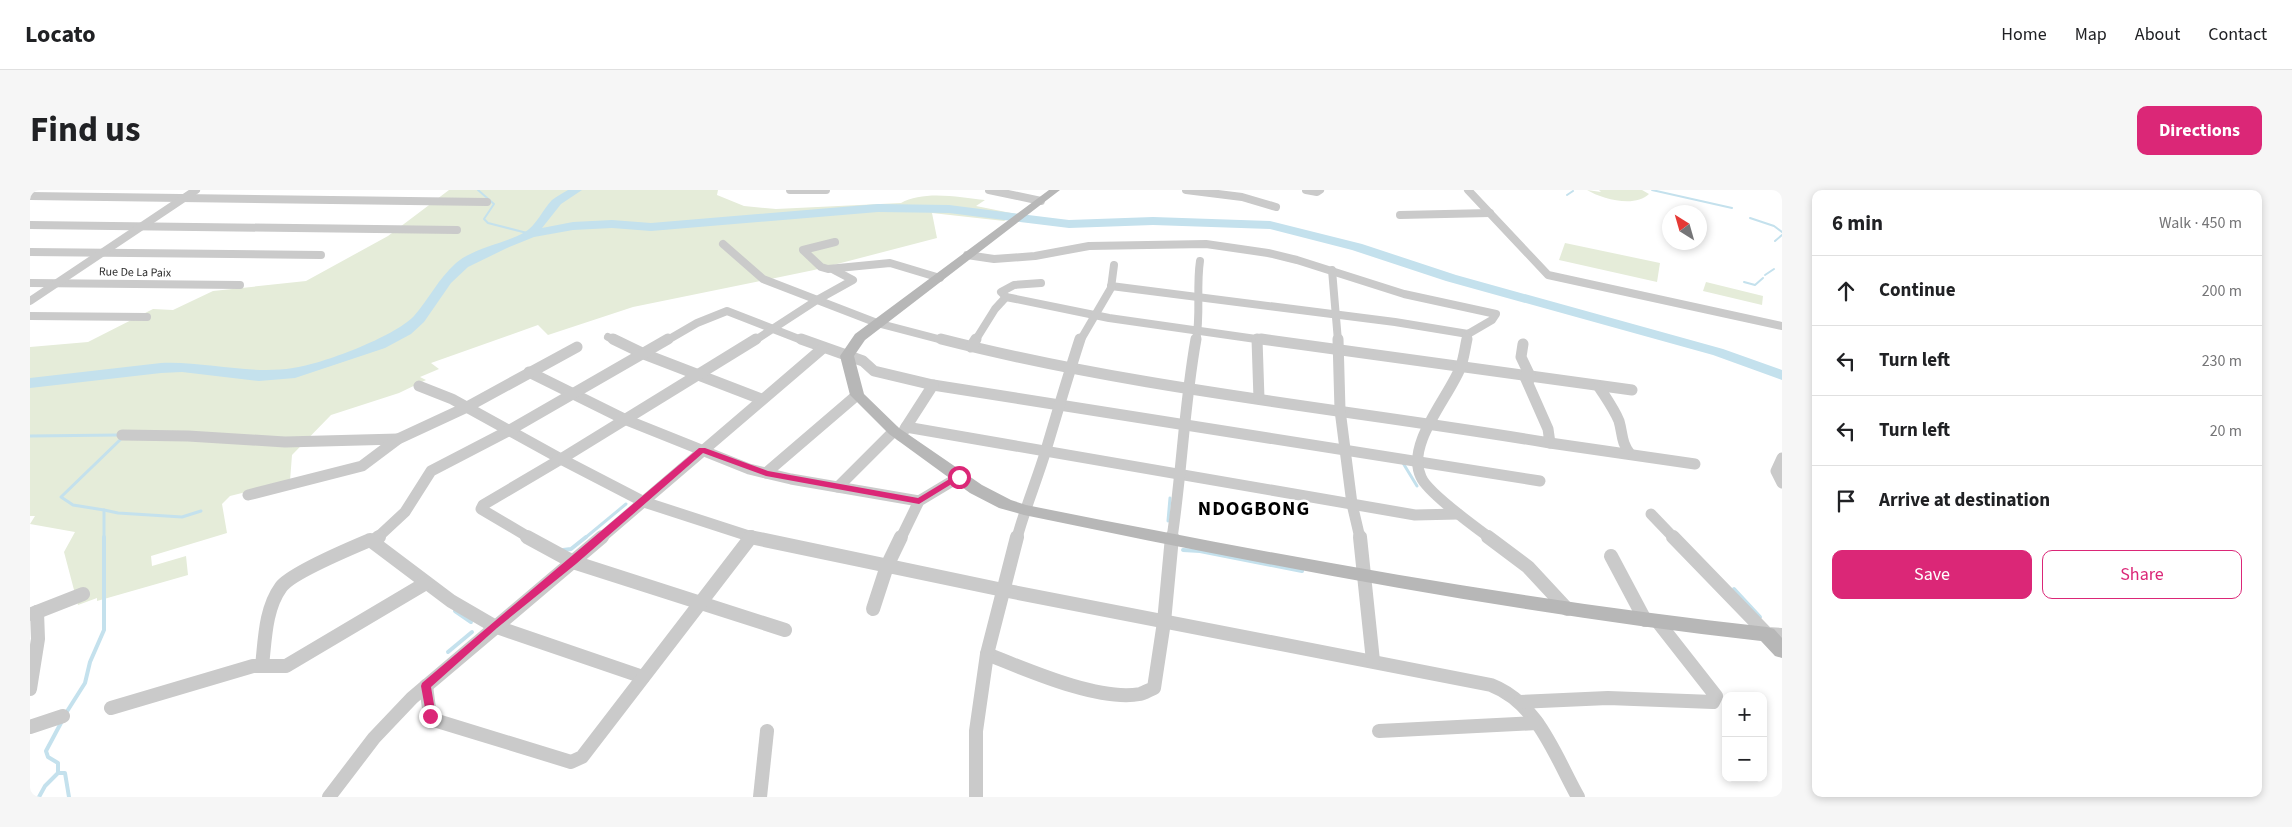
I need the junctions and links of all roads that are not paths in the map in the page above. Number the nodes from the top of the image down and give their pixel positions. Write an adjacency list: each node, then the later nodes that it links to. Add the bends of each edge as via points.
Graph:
1 (196, 190): 12 (street)
2 (790, 190): 3 (street)
3 (826, 190)
4 (989, 190): 13 (street)
5 (1055, 190): 13 (main road)
6 (1186, 190): 10 (street)
7 (1306, 190): 8 (street)
8 (1320, 190)
9 (1468, 190): 16 (street)
10 (1242, 194): 15 (street)
11 (30, 196): 12 (street)
12 (182, 199): 14 (street); 21 (street)
13 (1041, 200): 17 (main road)
14 (487, 202)
15 (1276, 207)
16 (1490, 213): 18 (street); 48 (street, via 1548,275)
17 (1022, 214): 19 (main road)
18 (1400, 215)
19 (1009, 224): 28 (main road)
20 (30, 226): 21 (street)
21 (143, 227): 22 (street); 26 (street)
22 (456, 230)
23 (835, 242): 31 (street, via 803,250 821,266)
24 (723, 244): 41 (street, via 763,278)
25 (30, 252): 26 (street)
26 (102, 252): 27 (street); 35 (street)
27 (321, 255)
28 (967, 255): 32 (street, via 989,259 1023,258 1089,246 1206,244 1268,253); 33 (main road)
29 (1200, 262): 40 (street, via 1197,279)
30 (1114, 265): 38 (street)
31 (834, 270): 33 (street, via 890,263); 41 (street, via 853,280)
32 (1332, 270): 44 (street); 51 (street, via 1404,294 1496,314 1492,320)
33 (940, 278): 47 (main road)
34 (30, 283): 35 (street, Rue De La Paix)
35 (58, 283): 37 (street, Rue De La Paix); 42 (street)
36 (1041, 283): 39 (street, via 1004,288 1001,292)
37 (240, 285)
38 (1111, 286): 40 (street); 43 (street)
39 (1006, 297): 43 (street); 56 (street)
40 (1200, 298): 44 (street); 50 (street)
41 (817, 300): 47 (street); 49 (street)
42 (30, 301)
43 (1096, 315): 50 (street); 62 (street, via 1081,337)
44 (1336, 315): 51 (street); 58 (street)
45 (30, 316): 46 (street)
46 (147, 317)
47 (877, 323): 56 (street); 60 (main road, via 860,337)
48 (1782, 326)
49 (772, 328): 57 (street); 59 (street, via 727,311 697,323); 64 (street)
50 (1198, 331): 53 (street); 69 (street)
51 (1468, 334): 61 (street)
52 (608, 337): 59 (street)
53 (1257, 339): 58 (street); 73 (street)
54 (1523, 344): 65 (street, via 1521,357)
55 (577, 346): 63 (street)
56 (971, 347): 62 (street)
57 (824, 348): 60 (street); 74 (street)
58 (1339, 350): 61 (street); 77 (street)
59 (644, 354): 64 (street); 71 (street)
60 (847, 356): 66 (street, via 865,362 874,371); 72 (main road)
61 (1461, 366): 65 (street); 79 (street)
62 (1071, 369): 69 (street); 75 (street)
63 (529, 372): 71 (street); 76 (street)
64 (699, 376): 74 (street); 78 (street)
65 (1528, 378): 68 (street); 85 (street, via 1548,429)
66 (933, 385): 75 (street); 82 (street)
67 (419, 386): 76 (street)
68 (1599, 387): 70 (street); 89 (street, via 1617,414 1622,443)
69 (1187, 388): 73 (street); 80 (street)
70 (1632, 390)
71 (573, 394): 78 (street); 81 (street)
72 (857, 395): 82 (main road); 94 (street)
73 (1259, 398): 77 (street)
74 (761, 399): 86 (street)
75 (1058, 405): 80 (street); 87 (street)
76 (467, 407): 81 (street); 84 (street)
77 (1340, 410): 79 (street); 88 (street)
78 (624, 419): 86 (street); 91 (street)
79 (1430, 422): 85 (street); 92 (street)
80 (1183, 425): 88 (street); 95 (street)
81 (510, 430): 91 (street); 109 (street, via 431,471 405,512)
82 (901, 431): 87 (street); 96 (main road); 99 (street)
83 (122, 435): 84 (street, via 294,442)
84 (398, 439): 100 (street, via 378,456 353,469)
85 (1550, 443): 89 (street)
86 (702, 450): 94 (street); 102 (street)
87 (1046, 451): 95 (street); 104 (street)
88 (1344, 451): 92 (street); 103 (street)
89 (1630, 454): 93 (street)
90 (1782, 458): 98 (street, via 1776,471)
91 (561, 459): 102 (street); 111 (street, via 481,509)
92 (1416, 462): 97 (street); 105 (street, via 1421,478)
93 (1695, 464)
94 (766, 473): 99 (street)
95 (1181, 475): 103 (street); 108 (street)
96 (959, 477): 101 (street); 104 (main road, via 990,497)
97 (1540, 481)
98 (1782, 483)
99 (838, 487): 101 (street)
100 (248, 495)
101 (919, 501): 112 (street)
102 (644, 502): 107 (street); 111 (street)
103 (1352, 504): 105 (street, via 1415,514); 113 (street, via 1359,532)
104 (1024, 510): 108 (main road); 115 (street)
105 (1458, 514): 119 (street, via 1528,567)
106 (1651, 514): 125 (street)
107 (751, 537): 112 (street); 117 (street)
108 (1172, 539): 113 (main road); 122 (street)
109 (374, 541): 114 (street); 129 (street, via 366,540 344,550 281,587 269,613)
110 (1611, 556): 121 (street)
111 (573, 562): 117 (street); 123 (street)
112 (887, 566): 115 (street); 118 (street)
113 (1363, 577): 119 (main road); 128 (street)
114 (426, 583): 123 (street); 129 (street, via 291,664 281,668)
115 (1003, 590): 122 (street); 127 (street)
116 (83, 594): 120 (street)
117 (701, 602): 124 (street); 131 (street)
118 (873, 609)
119 (1567, 609): 121 (main road)
120 (33, 613): 130 (street, via 38,639)
121 (1652, 621): 125 (main road); 134 (street, via 1716,696 1713,702 1608,698)
122 (1164, 622): 127 (street, via 1154,688 1140,695 1075,686); 128 (street)
123 (494, 626): 131 (street); 132 (street)
124 (785, 630)
125 (1774, 634): 126 (main road)
126 (1782, 651)
127 (987, 654): 143 (street, via 976,731)
128 (1373, 661): 134 (street, via 1480,682 1501,688)
129 (262, 666): 135 (street)
130 (32, 668): 133 (street)
131 (643, 677): 132 (street, via 582,757 571,762 434,720 430,716)
132 (426, 686): 141 (street, via 389,721)
133 (30, 689)
134 (1520, 702): 137 (street)
135 (111, 708)
136 (63, 716): 138 (street)
137 (1537, 723): 140 (street); 144 (street)
138 (30, 727)
139 (767, 731): 142 (street)
140 (1379, 731)
141 (329, 797)
142 (760, 797)
143 (976, 797)
144 (1578, 797)

